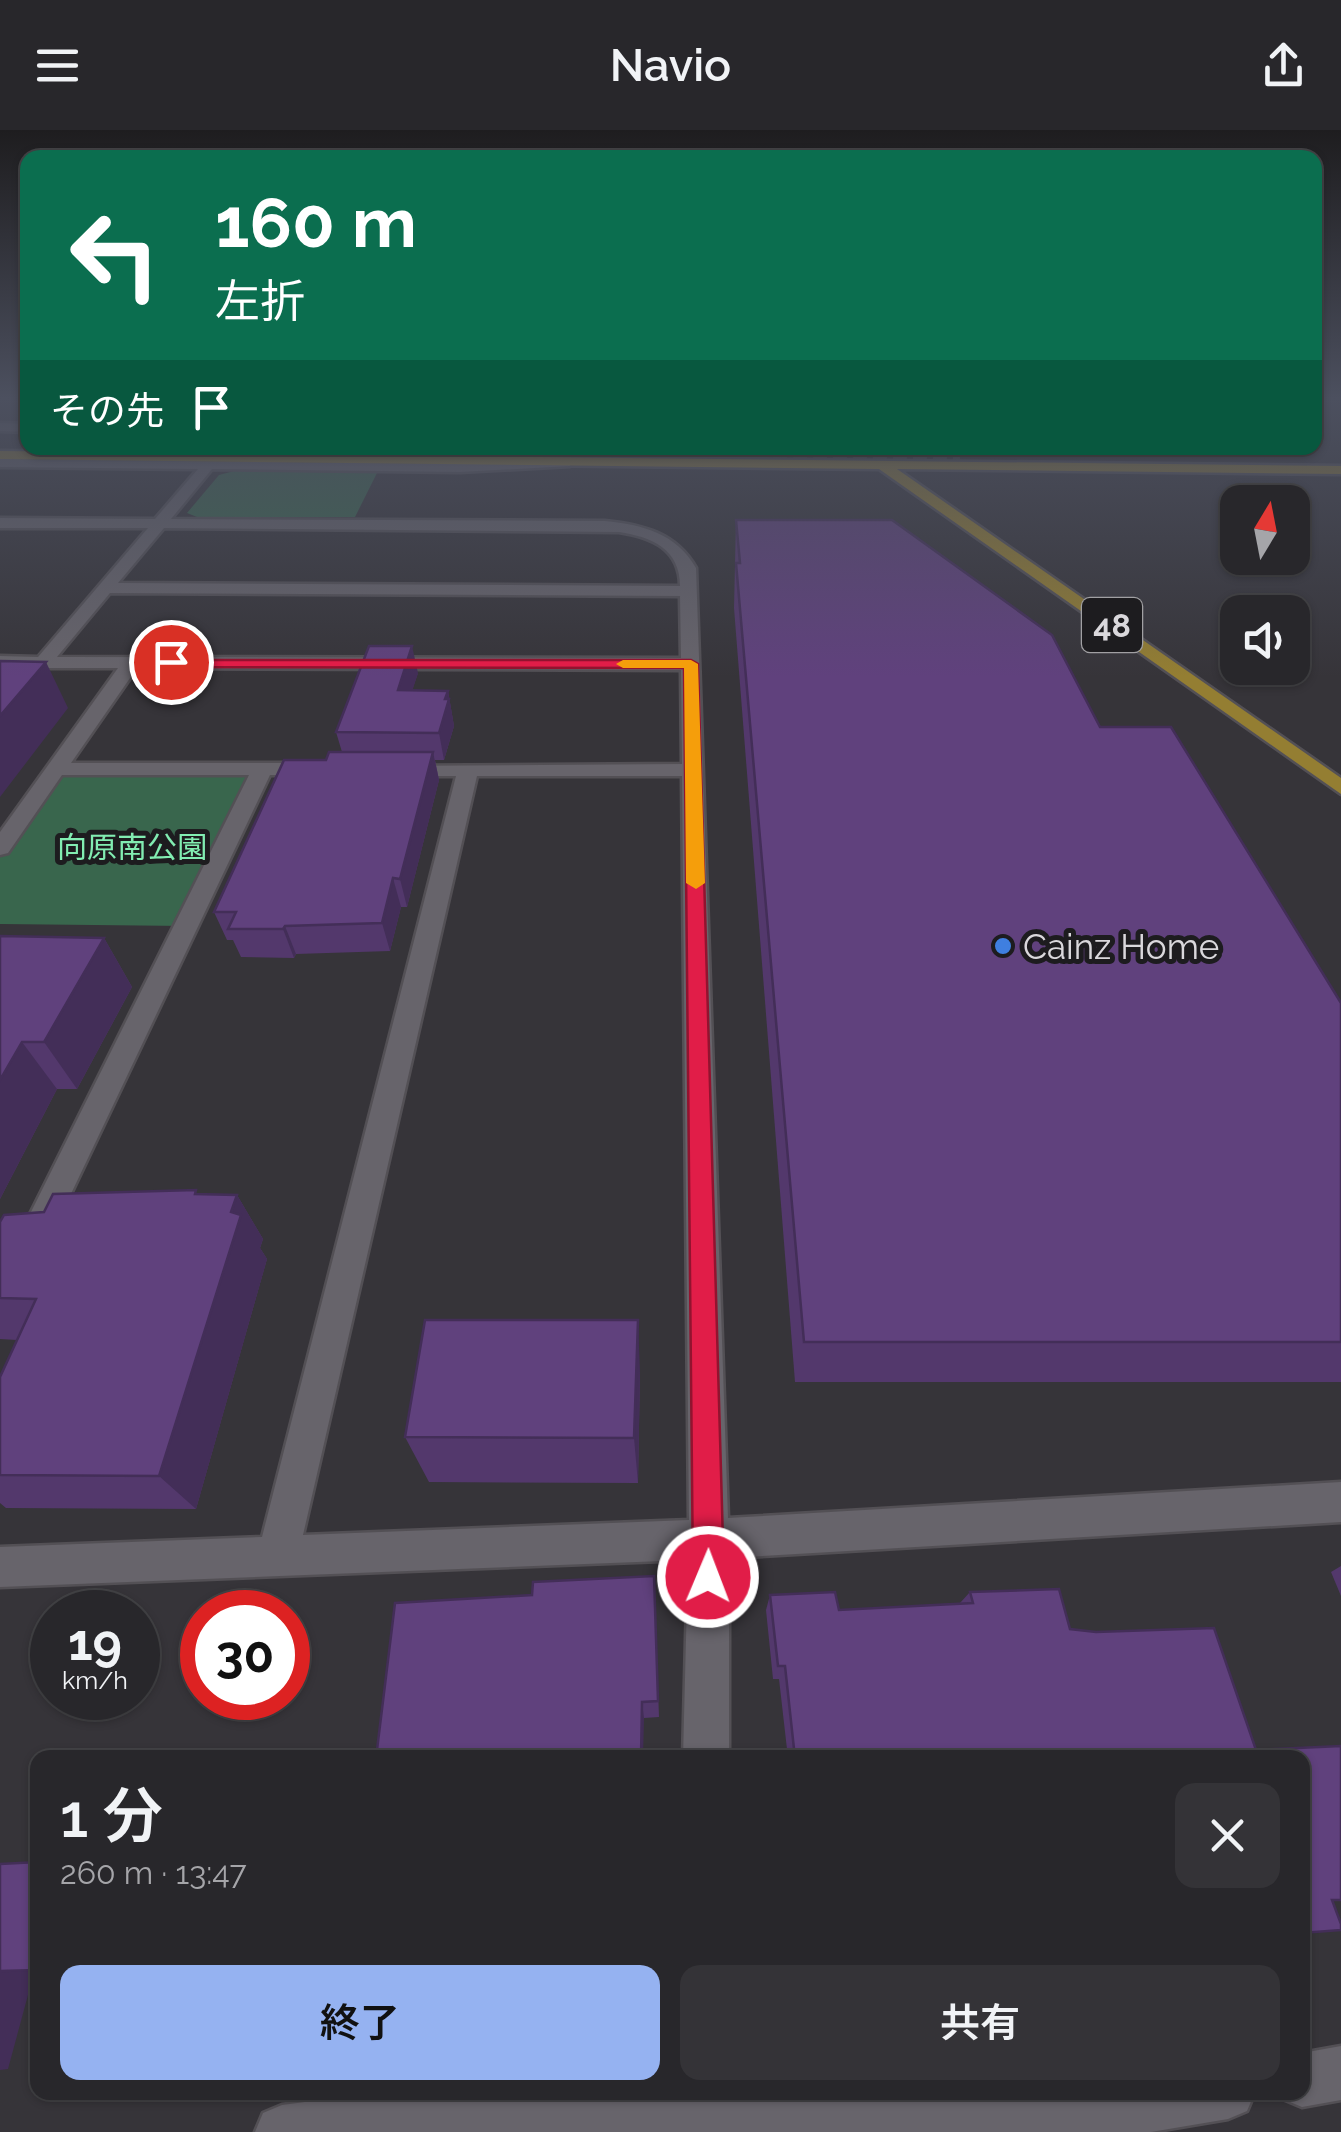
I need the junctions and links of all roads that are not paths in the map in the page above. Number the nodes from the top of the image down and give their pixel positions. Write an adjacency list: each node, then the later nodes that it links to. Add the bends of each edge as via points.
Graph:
1 (189, 489): 4 (street)
2 (917, 489): 17 (main road, 48)
3 (0, 524): 4 (street)
4 (161, 524): 5 (street); 6 (street, via 608,526 674,546 688,568)
5 (108, 588): 6 (street); 8 (street)
6 (688, 591): 10 (street)
7 (0, 662): 8 (street)
8 (43, 662): 9 (street)
9 (132, 662): 10 (street); 12 (street)
10 (691, 664): 16 (street)
11 (263, 768): 12 (street); 13 (street); 19 (street)
12 (56, 769): 18 (street)
13 (335, 769)
14 (468, 769): 15 (street); 16 (street); 22 (street)
15 (370, 770)
16 (695, 770): 21 (street)
17 (1341, 788)
18 (0, 848)
19 (24, 1258)
20 (1341, 1502): 21 (street)
21 (691, 1540): 22 (street); 24 (street)
22 (278, 1554): 23 (street)
23 (0, 1567)
24 (705, 1750)
25 (1341, 2073): 26 (street)
26 (1310, 2079)
27 (1181, 2100): 28 (street, via 1028,2126)
28 (711, 2101): 29 (street, via 514,2103)
29 (282, 2132)

